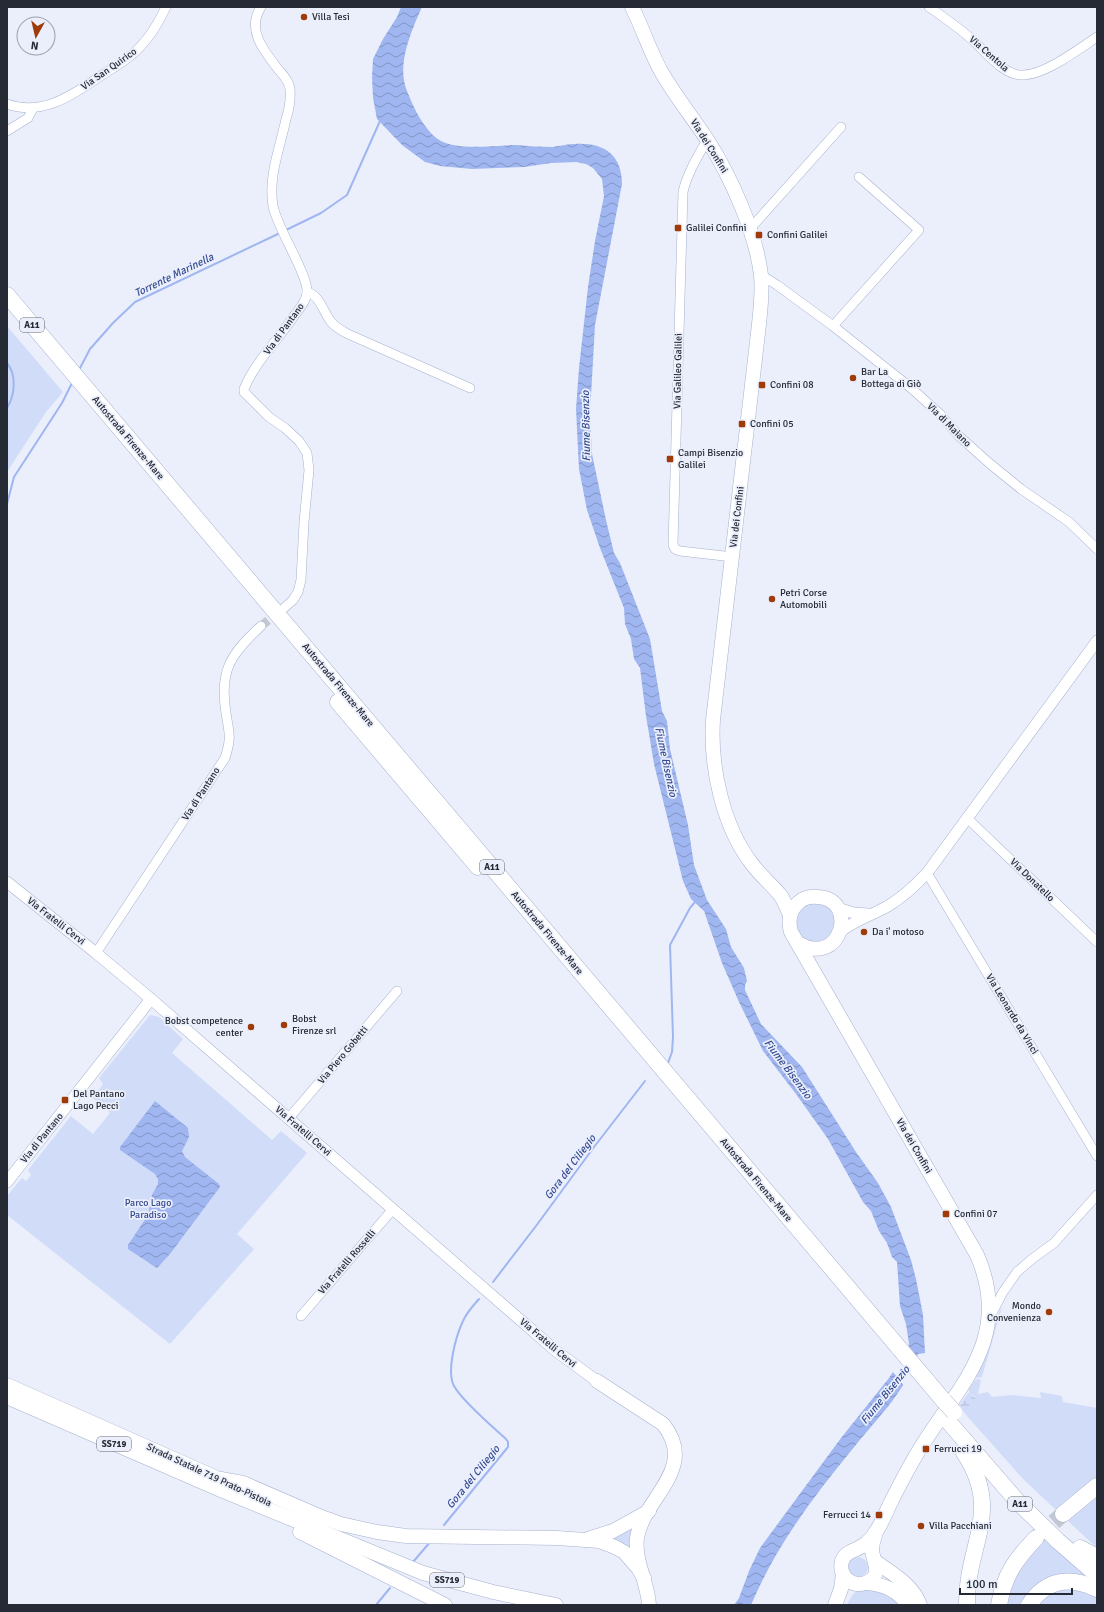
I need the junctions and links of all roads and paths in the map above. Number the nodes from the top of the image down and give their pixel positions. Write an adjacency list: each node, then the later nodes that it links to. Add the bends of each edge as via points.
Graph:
1 (166, 7): 7 (street, Via San Quirico, via 156,27 129,57 70,97)
2 (261, 7): 14 (street, Via di Pantano, via 255,21 259,41 287,79 290,88 289,107 271,192 277,221 304,279)
3 (928, 7): 5 (street, Via Centola, via 969,36 1015,75 1035,73)
4 (635, 10): 10 (main road, Via dei Confini, via 662,74)
5 (1097, 37)
6 (7, 104): 7 (street, Via San Quirico)
7 (33, 108): 9 (street, via 28,118)
8 (842, 127): 12 (street)
9 (7, 132)
10 (707, 140): 12 (main road, Via dei Confini, via 723,166); 21 (street, Via Galileo Galilei, via 683,192 673,545 676,550)
11 (859, 177): 17 (street, via 919,230)
12 (749, 230): 13 (main road, Via dei Confini)
13 (761, 275): 17 (street, Via di Maiano); 21 (main road, Via dei Confini, via 758,333)
14 (307, 292): 19 (street, via 317,298 332,323 348,334); 22 (street, Via di Pantano, via 302,306 255,369 244,389 269,417 286,428 299,441 307,453 309,470 301,580 295,596)
15 (7, 295): 18 (highway, Autostrada Firenze-Mare / A11)
16 (7, 311): 18 (highway, Autostrada Firenze-Mare / A11)
17 (833, 326): 20 (street, Via di Maiano, via 911,388 989,463 1069,522)
18 (56, 361): 51 (highway, Autostrada Firenze-Mare / A11)
19 (470, 388)
20 (1097, 549)
21 (732, 557): 26 (main road, Via dei Confini, via 713,720 713,750 722,804 740,846)
22 (284, 608)
23 (261, 626): 37 (street, Via di Pantano, via 236,652 228,666 224,697 230,742 225,758)
24 (1097, 641): 25 (street)
25 (968, 818): 27 (street); 34 (street, Via Donatello)
26 (758, 871): 29 (main road, Via dei Confini, via 786,892); 32 (main road, Via dei Confini, via 781,896)
27 (926, 873): 31 (street, via 906,894); 42 (street, Via Leonardo da Vinci)
28 (7, 882): 37 (street, Via Fratelli Cervi)
29 (804, 898): 30 (main road, Via dei Confini, via 821,897 832,902); 32 (main road)
30 (837, 908): 31 (street); 33 (main road, via 842,919)
31 (871, 914): 33 (street)
32 (790, 915): 35 (main road, Via dei Confini, via 791,932)
33 (840, 931): 36 (main road, via 835,941)
34 (1097, 942)
35 (798, 943): 36 (main road, via 808,948); 38 (main road, Via dei Confini)
36 (825, 948): 38 (main road, via 818,961)
37 (96, 953): 40 (street, Via Fratelli Cervi)
38 (818, 980): 47 (main road, Via dei Confini, via 977,1256 986,1281)
39 (397, 991): 41 (street, Via Piero Gobetti)
40 (151, 999): 41 (street, Via Fratelli Cervi); 43 (street, Via di Pantano)
41 (289, 1118): 45 (street, Via Fratelli Cervi)
42 (1097, 1156)
43 (7, 1182)
44 (1097, 1195): 47 (street, via 1054,1244 1032,1258 1017,1272)
45 (393, 1209): 46 (street, Via Fratelli Rosselli); 48 (street, Via Fratelli Cervi, via 556,1351)
46 (301, 1316)
47 (988, 1320): 56 (main road, Via dei Confini, via 973,1370 913,1461)
48 (597, 1381): 54 (main road, via 663,1424 675,1445 674,1464 666,1485)
49 (7, 1385): 52 (main road, Strada Statale 719 Prato-Pistoia / SS719)
50 (7, 1397): 52 (main road, Strada Statale 719 Prato-Pistoia / SS719)
51 (947, 1414): 59 (highway, Autostrada Firenze-Mare / A11); 65 (highway, Autostrada Firenze-Mare / A11, via 1018,1502); 76 (highway, via 958,1444 971,1462 983,1501 980,1530 970,1568)
52 (221, 1485): 58 (main road, via 244,1483 326,1519 377,1532 420,1536); 69 (main road, via 241,1506 317,1540); 70 (main road, Strada Statale 719 Prato-Pistoia / SS719, via 424,1573 462,1585)
53 (1097, 1486): 55 (highway)
54 (649, 1511): 58 (main road, via 613,1531); 66 (main road, via 641,1525 637,1540)
55 (1063, 1514)
56 (876, 1532): 60 (main road, via 866,1544); 62 (main road, via 873,1546)
57 (1036, 1538): 77 (highway, via 1012,1565)
58 (588, 1539): 66 (main road, via 607,1543 624,1552)
59 (1080, 1548): 61 (highway); 63 (highway, Autostrada Firenze-Mare / A11)
60 (857, 1549): 62 (main road, via 864,1550); 64 (main road, via 844,1557 841,1568)
61 (1097, 1557)
62 (875, 1559): 67 (main road, via 877,1567 874,1577); 75 (main road, via 910,1588)
63 (1097, 1561)
64 (843, 1574): 67 (main road, via 850,1582); 72 (main road)
65 (1097, 1575)
66 (644, 1578): 71 (main road)
67 (863, 1584): 73 (main road, via 853,1590); 74 (main road, via 878,1584 892,1589)
68 (1097, 1589): 78 (highway, via 1080,1582 1057,1582 1039,1593)
69 (445, 1605)
70 (556, 1605)
71 (649, 1605)
72 (835, 1605)
73 (844, 1605)
74 (908, 1605)
75 (920, 1605)
76 (967, 1605)
77 (999, 1605)
78 (1029, 1605)

